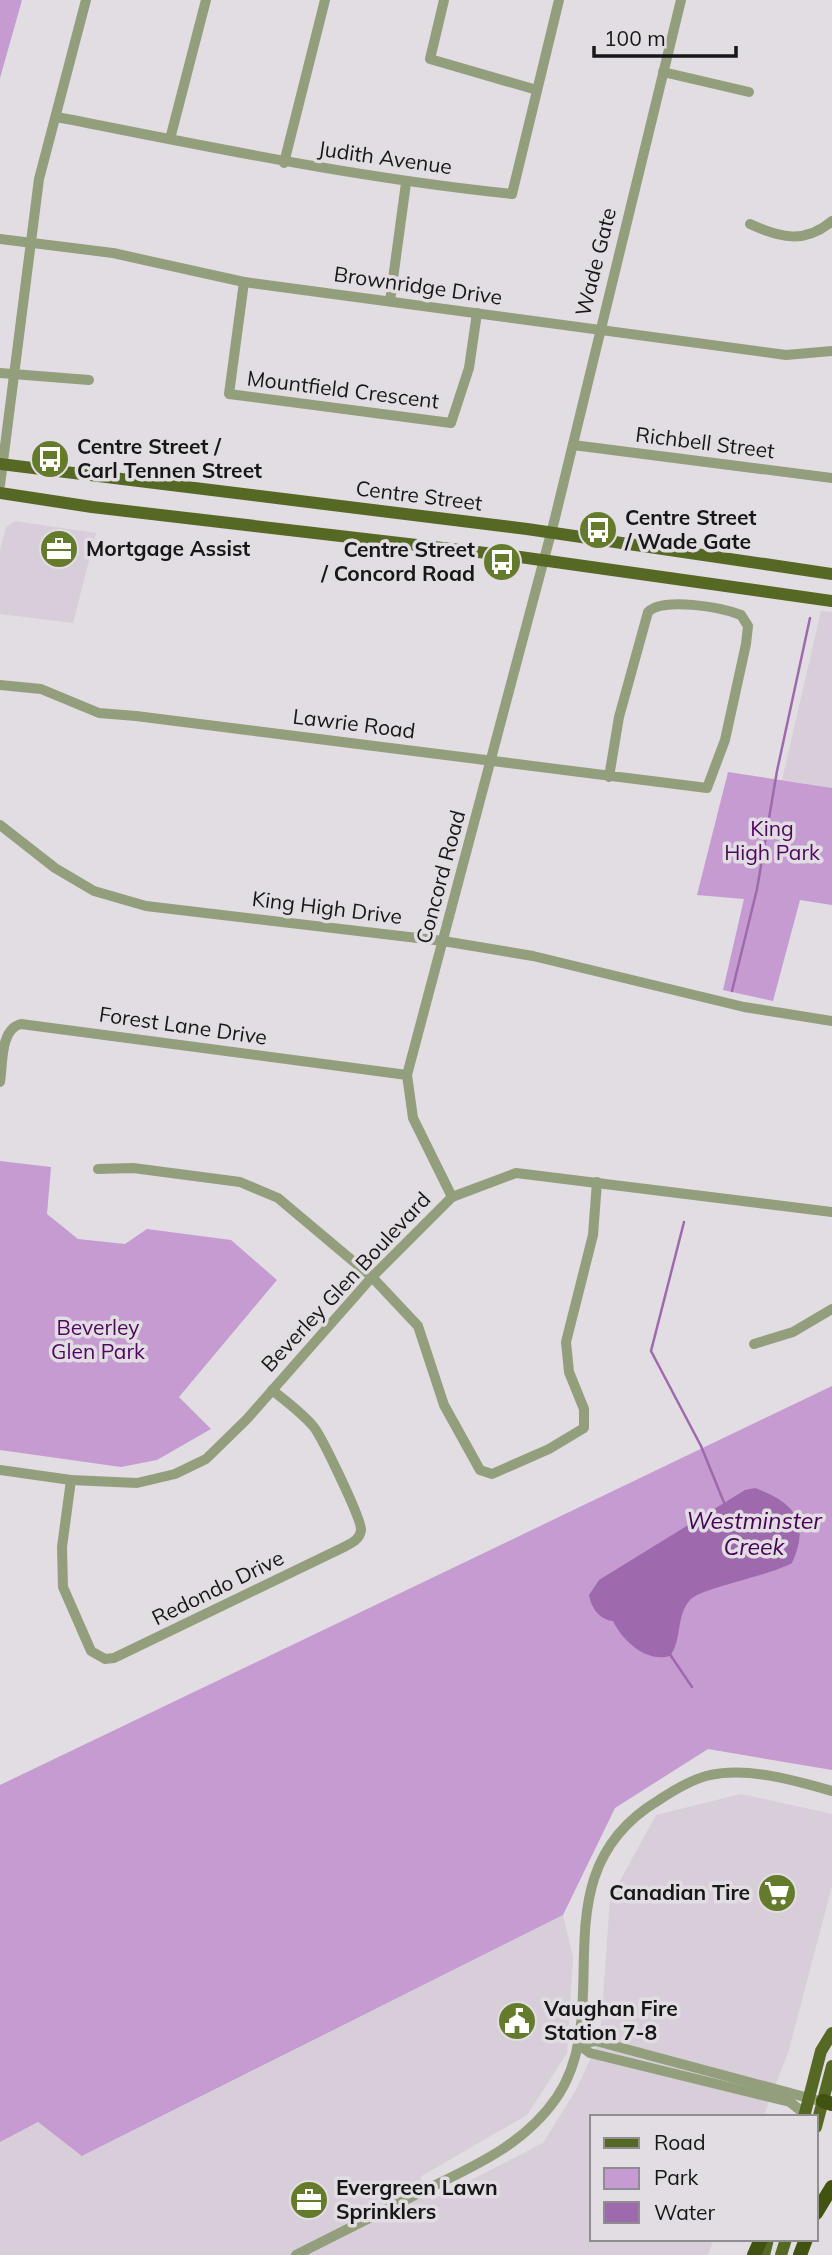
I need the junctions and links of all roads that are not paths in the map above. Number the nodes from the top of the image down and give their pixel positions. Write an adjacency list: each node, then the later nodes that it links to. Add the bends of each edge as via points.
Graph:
1 (86, 0): 10 (street)
2 (206, 0): 11 (street)
3 (325, 0): 12 (street)
4 (444, 0): 8 (street, via 430,59)
5 (559, 0): 8 (street, Judith Avenue)
6 (681, 0): 7 (street, Wade Gate)
7 (663, 72): 9 (street); 21 (street, Wade Gate)
8 (537, 90): 13 (street, Judith Avenue, via 512,194)
9 (749, 92)
10 (57, 117): 11 (street, Judith Avenue); 17 (street, via 39,179)
11 (170, 139): 12 (street, Judith Avenue)
12 (284, 163): 13 (street, Judith Avenue)
13 (406, 183): 19 (street)
14 (832, 221): 15 (street, via 805,237 786,237)
15 (750, 224)
16 (0, 239): 17 (street, Brownridge Drive)
17 (29, 242): 18 (street, Brownridge Drive, via 113,253); 24 (street)
18 (244, 282): 19 (street, Brownridge Drive); 20 (street, Mountfield Crescent, via 229,394 451,423 469,368)
19 (390, 301): 20 (street, Brownridge Drive)
20 (477, 313): 21 (street, Brownridge Drive)
21 (599, 329): 22 (street, Brownridge Drive, via 786,355); 26 (street, Wade Gate)
22 (832, 351)
23 (0, 373): 24 (street)
24 (13, 375): 25 (street); 27 (street)
25 (89, 380)
26 (573, 445): 28 (street, Richbell Street); 31 (street, Wade Gate)
27 (1, 464): 29 (street); 31 (main road, Centre Street)
28 (832, 478)
29 (0, 485)
30 (0, 493): 32 (main road)
31 (551, 533): 32 (street, Wade Gate); 33 (main road, Centre Street)
32 (542, 561): 34 (main road); 36 (street, Concord Road)
33 (832, 574)
34 (832, 601)
35 (0, 685): 36 (street, Lawrie Road, via 41,689 99,713)
36 (492, 760): 37 (street, Lawrie Road); 39 (street, Concord Road)
37 (609, 776): 37 (street, Lawrie Road, via 643,621 654,606 671,603 737,613 748,626 725,740 707,788)
38 (0, 825): 39 (street, King High Drive, via 55,868 94,891 146,906)
39 (443, 941): 40 (street, King High Drive, via 533,956 744,1007); 41 (street, Concord Road)
40 (832, 1021)
41 (407, 1076): 42 (street, Forest Lane Drive, via 21,1024 6,1035); 45 (street, Concord Road, via 414,1118)
42 (0, 1082)
43 (98, 1168): 47 (street, via 133,1168 259,1188 278,1198)
44 (597, 1182): 45 (street, Beverley Glen Boulevard, via 516,1173); 46 (street, Beverley Glen Boulevard); 47 (street, via 593,1235 566,1342 569,1372 584,1409 584,1428 506,1470 492,1474 480,1470 444,1405 418,1326)
45 (452, 1197): 47 (street, Beverley Glen Boulevard)
46 (832, 1212)
47 (372, 1277): 50 (street, Beverley Glen Boulevard)
48 (832, 1309): 49 (street, via 793,1332)
49 (754, 1344)
50 (272, 1390): 52 (street, Beverley Glen Boulevard, via 206,1459 175,1474 137,1483); 52 (street, Redondo Drive, via 315,1428 360,1521 360,1534 342,1548 114,1658 91,1651 63,1587 62,1547)
51 (0, 1470): 52 (street, Beverley Glen Boulevard)
52 (71, 1480)
53 (832, 1791): 55 (street, via 754,1774 709,1776 646,1807 619,1833 599,1865 588,1900)
54 (831, 2039): 57 (main road, via 821,2051)
55 (578, 2044): 57 (street, via 596,2041); 58 (street, via 592,2053 790,2102); 62 (street, via 556,2099 534,2126 498,2154)
56 (832, 2066): 57 (main road)
57 (822, 2101): 58 (main road); 59 (main road)
58 (804, 2115)
59 (818, 2118)
60 (832, 2187): 61 (highway)
61 (818, 2210)
62 (296, 2255)

